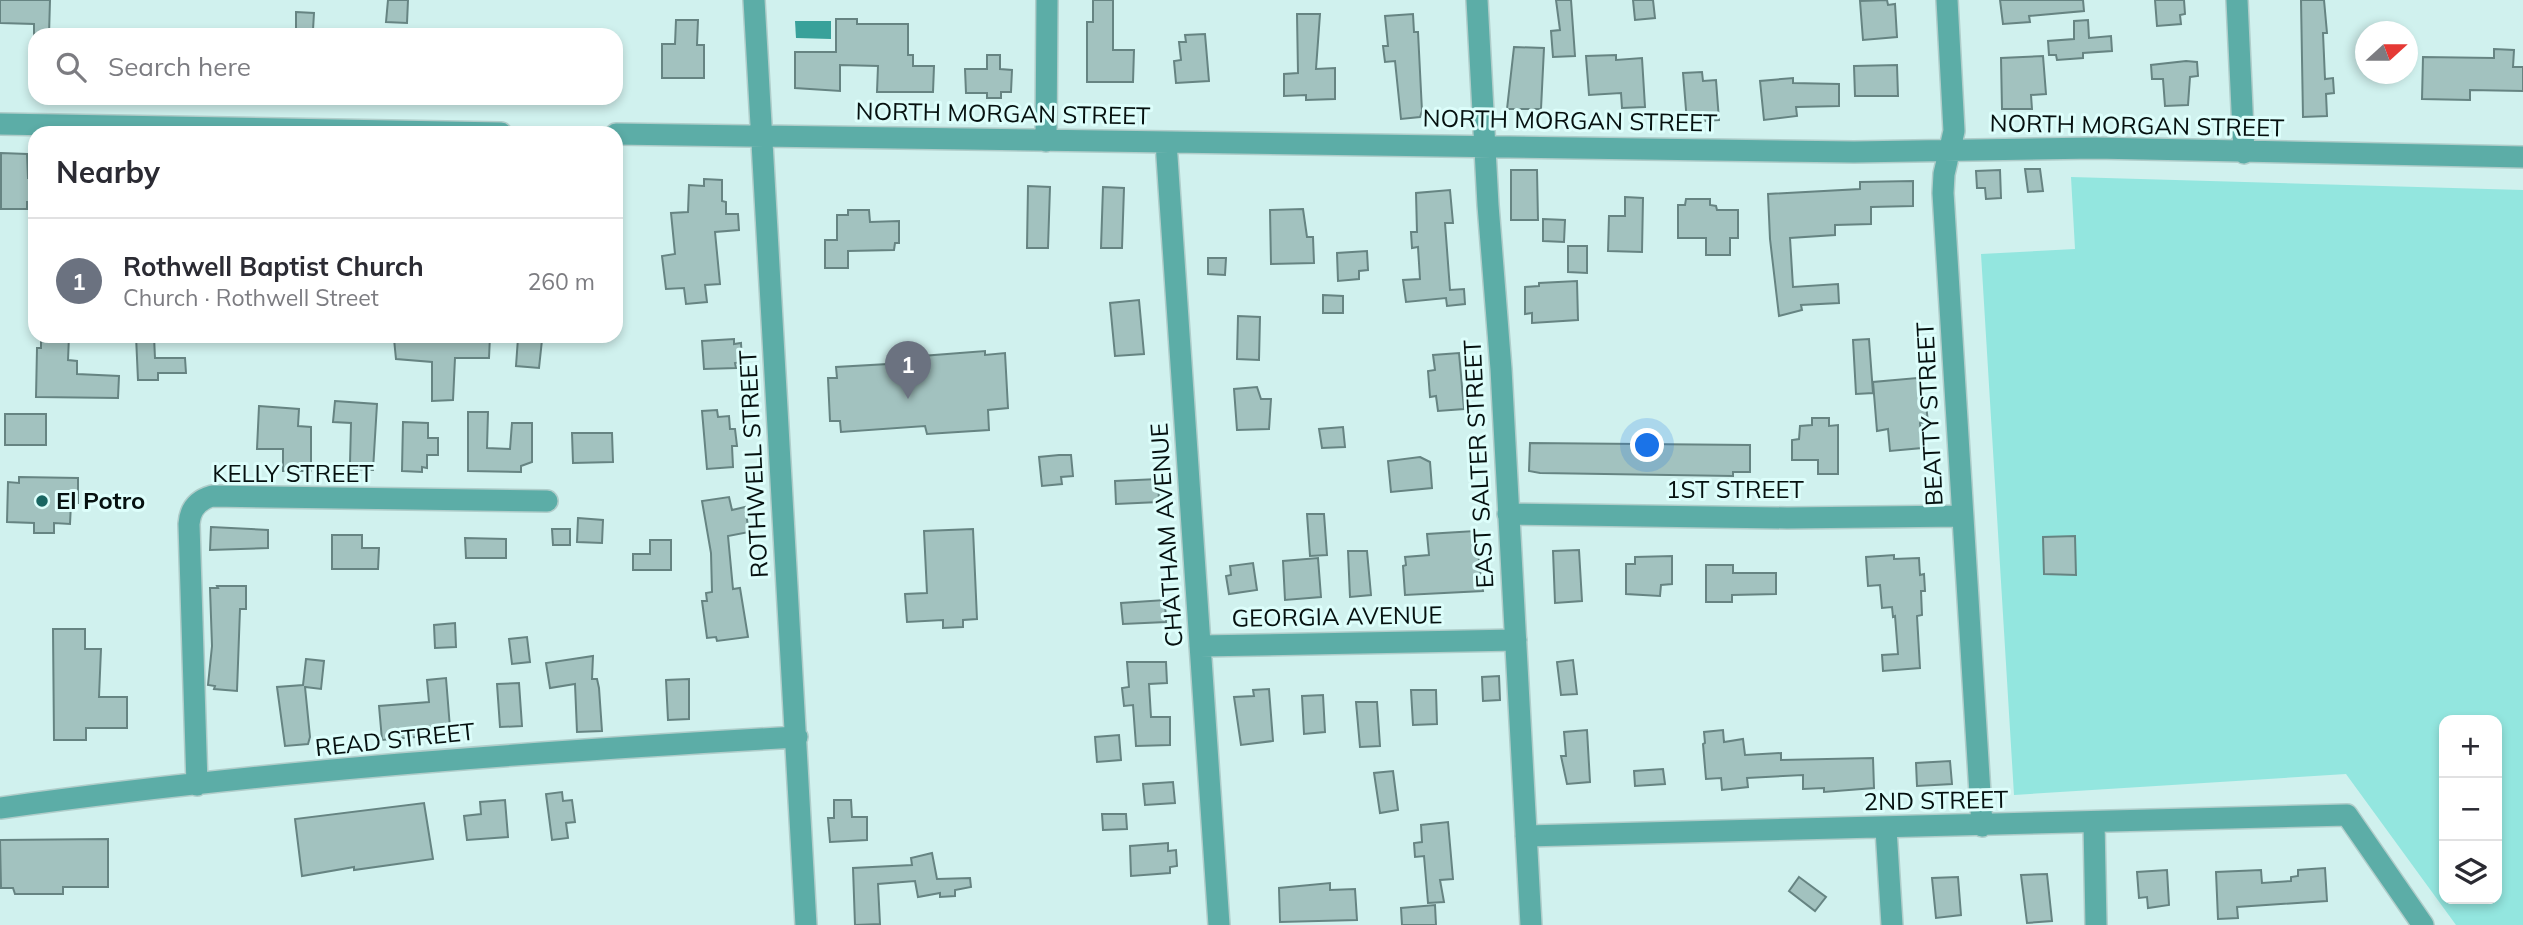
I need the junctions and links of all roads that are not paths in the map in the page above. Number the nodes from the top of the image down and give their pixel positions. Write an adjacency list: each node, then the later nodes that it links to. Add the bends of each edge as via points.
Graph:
1 (754, 0): 9 (street, ROTHWELL STREET)
2 (1047, 0): 10 (street)
3 (1477, 0): 12 (street, EAST SALTER STREET)
4 (1947, 0): 13 (street, BEATTY STREET, via 1954,105)
5 (2237, 0): 14 (street)
6 (0, 124): 7 (street)
7 (111, 126)
8 (623, 134): 9 (street, NORTH MORGAN STREET)
9 (761, 136): 10 (street, NORTH MORGAN STREET); 21 (street, ROTHWELL STREET)
10 (1046, 141): 11 (street, NORTH MORGAN STREET)
11 (1166, 142): 12 (street, NORTH MORGAN STREET); 20 (street, CHATHAM AVENUE)
12 (1485, 146): 13 (street, NORTH MORGAN STREET); 17 (street, EAST SALTER STREET)
13 (1950, 151): 14 (street, NORTH MORGAN STREET, via 2095,148); 18 (street, BEATTY STREET, via 1943,193)
14 (2245, 153): 15 (street, NORTH MORGAN STREET)
15 (2523, 157)
16 (547, 501): 22 (street, KELLY STREET, via 212,496 199,502 189,524)
17 (1508, 514): 18 (street, 1ST STREET); 19 (street, EAST SALTER STREET)
18 (1962, 516): 25 (street, BEATTY STREET)
19 (1516, 640): 20 (street, GEORGIA AVENUE); 27 (street, EAST SALTER STREET)
20 (1200, 646): 29 (street, CHATHAM AVENUE)
21 (797, 737): 22 (street, READ STREET, via 518,754); 28 (street, ROTHWELL STREET)
22 (197, 785): 23 (street, READ STREET)
23 (0, 808)
24 (2094, 822): 25 (street, 2ND STREET); 32 (street); 33 (street, 2ND STREET, via 2347,815)
25 (1982, 826): 26 (street, 2ND STREET)
26 (1886, 829): 27 (street, 2ND STREET); 31 (street)
27 (1526, 836): 30 (street, EAST SALTER STREET)
28 (806, 925)
29 (1219, 925)
30 (1531, 925)
31 (1892, 925)
32 (2096, 925)
33 (2423, 925)

